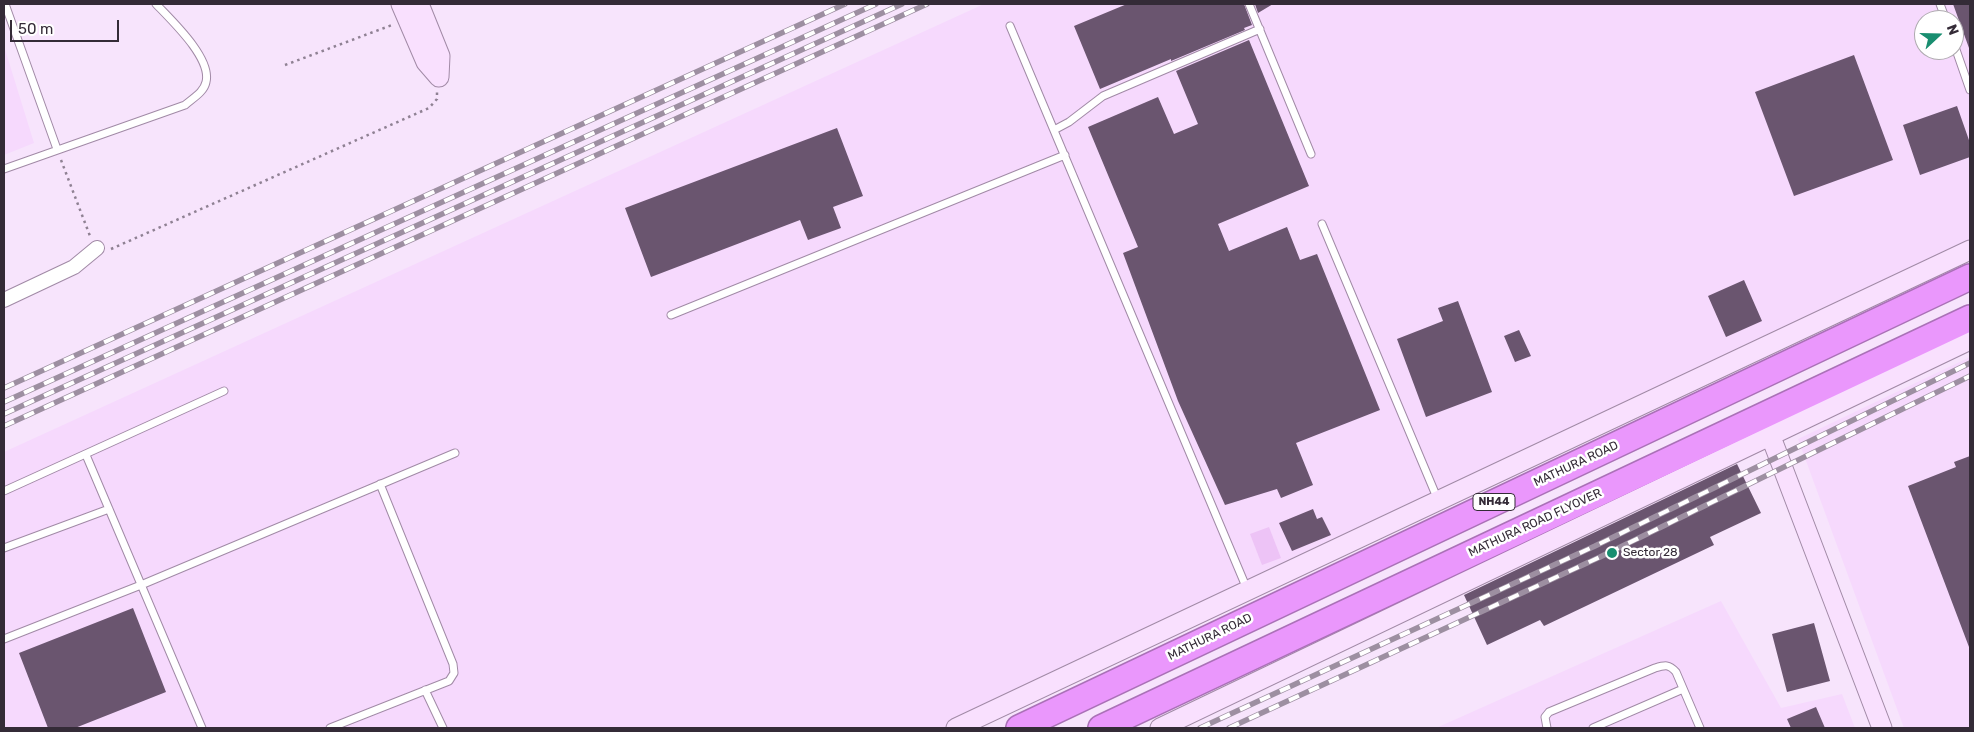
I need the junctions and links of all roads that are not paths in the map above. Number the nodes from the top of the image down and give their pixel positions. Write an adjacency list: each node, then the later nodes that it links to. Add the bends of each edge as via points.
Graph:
1 (5, 4): 11 (lane)
2 (156, 4): 11 (lane, via 184,34 205,65 204,87 185,104)
3 (419, 4): 5 (main road, via 440,56 438,78 426,62)
4 (1249, 4): 7 (lane)
5 (404, 11)
6 (1010, 26): 10 (lane)
7 (1260, 29): 10 (lane, via 1103,96); 12 (lane)
8 (1960, 60): 9 (lane)
9 (1970, 90)
10 (1054, 130): 13 (lane)
11 (57, 149): 14 (lane)
12 (1311, 154)
13 (1065, 155): 20 (lane); 33 (lane)
14 (4, 169)
15 (1322, 224): 29 (lane)
16 (97, 248): 19 (street, via 74,267)
17 (1970, 250): 29 (main road)
18 (1970, 277): 41 (highway, MATHURA ROAD / NH44)
19 (4, 300)
20 (672, 315)
21 (1970, 318): 42 (highway, MATHURA ROAD FLYOVER)
22 (1970, 340): 24 (main road)
23 (224, 391): 26 (lane)
24 (1771, 437): 43 (main road); 47 (main road)
25 (455, 453): 27 (lane)
26 (86, 454): 28 (lane); 30 (lane)
27 (380, 484): 32 (lane); 36 (lane, via 453,664 454,673 449,681)
28 (4, 491)
29 (1438, 501): 33 (main road)
30 (109, 509): 31 (lane); 32 (lane)
31 (4, 548)
32 (141, 585): 34 (lane); 38 (lane)
33 (1248, 590): 40 (main road)
34 (4, 639)
35 (1683, 689): 44 (lane, via 1676,672 1671,667 1662,666 1549,712 1545,717); 45 (lane); 46 (lane)
36 (425, 690): 37 (lane); 39 (lane)
37 (335, 727)
38 (202, 728)
39 (443, 728)
40 (956, 728)
41 (1019, 728)
42 (1101, 728)
43 (1160, 728)
44 (1547, 728)
45 (1593, 728)
46 (1700, 728)
47 (1882, 728)

